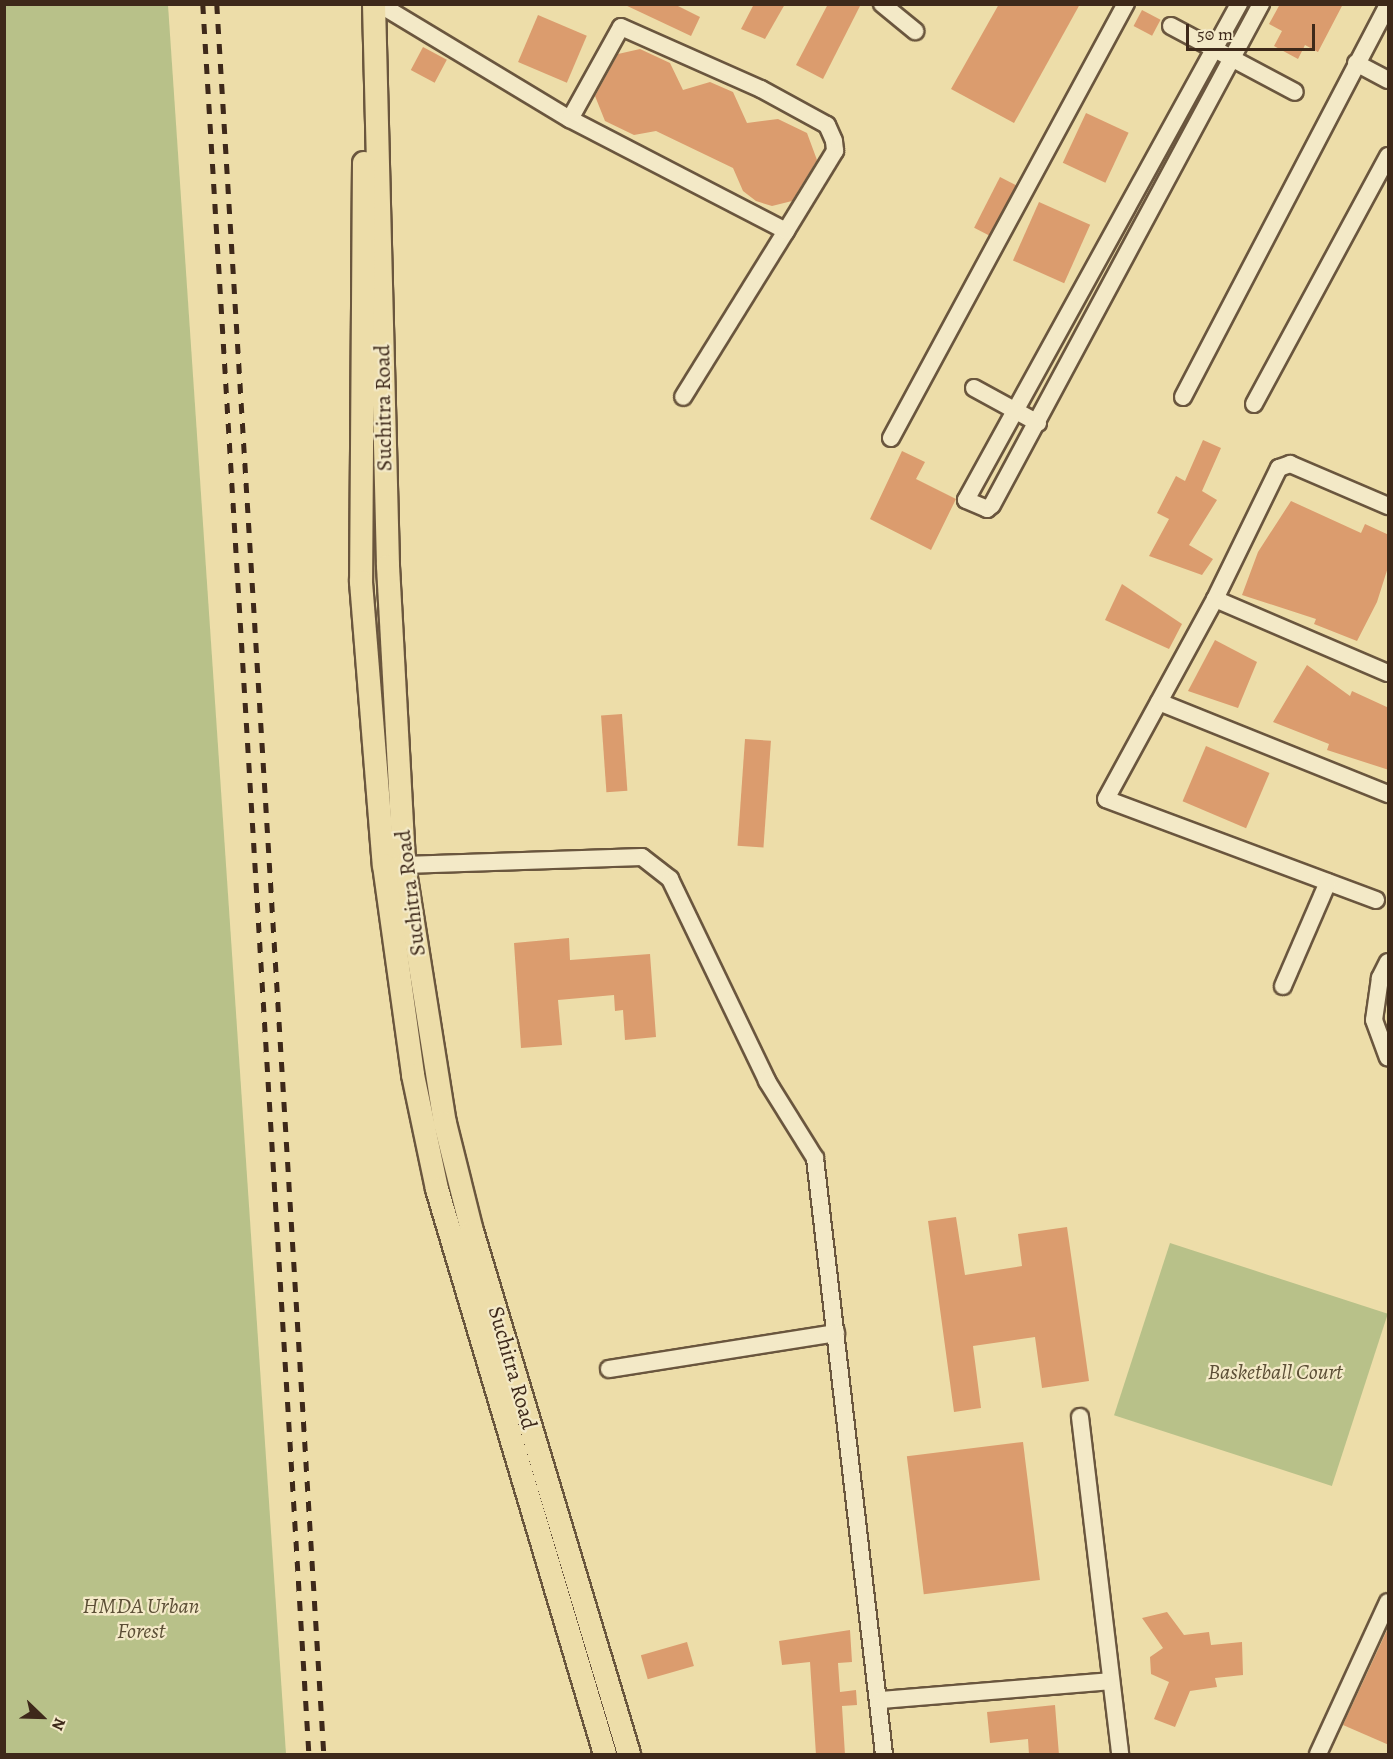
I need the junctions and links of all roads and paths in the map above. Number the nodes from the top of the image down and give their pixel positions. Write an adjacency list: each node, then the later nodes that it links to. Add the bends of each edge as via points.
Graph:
1 (360, 4): 27 (main road, Suchitra Road)
2 (377, 4): 15 (street); 27 (main road, Suchitra Road)
3 (882, 4): 9 (street)
4 (1126, 4): 26 (street)
5 (1239, 4): 10 (street)
6 (1261, 4): 11 (street)
7 (1389, 5): 12 (street)
8 (1171, 26): 10 (street)
9 (915, 31)
10 (1215, 50): 11 (street); 18 (street)
11 (1233, 59): 14 (street); 19 (street)
12 (1356, 63): 13 (street); 22 (street)
13 (1389, 81)
14 (1295, 92)
15 (570, 119): 17 (street); 17 (street, via 621,27 761,89 827,125 834,141 835,151)
16 (1389, 156): 23 (street)
17 (786, 231): 21 (street)
18 (1065, 319): 19 (street); 24 (street)
19 (1086, 331): 25 (street)
20 (974, 388): 24 (street)
21 (683, 397)
22 (1183, 397)
23 (1254, 404)
24 (1016, 412): 25 (street); 25 (street, via 966,500 990,508)
25 (1038, 423)
26 (891, 438)
27 (374, 451): 33 (main road, Suchitra Road); 44 (main road, Suchitra Road, via 361,582 384,865 413,1075 437,1189)
28 (1389, 506): 29 (street, via 1283,465)
29 (1215, 599): 30 (street); 31 (street)
30 (1389, 673)
31 (1159, 702): 32 (street); 34 (street, via 1106,799)
32 (1389, 794)
33 (405, 865): 39 (street, via 642,857 670,879 767,1081 815,1158); 44 (main road, Suchitra Road, via 445,1123)
34 (1328, 882): 35 (street); 37 (street)
35 (1376, 900)
36 (1389, 962): 38 (street, via 1380,978 1374,1020)
37 (1283, 986)
38 (1389, 1058)
39 (836, 1333): 40 (street); 45 (street)
40 (609, 1369)
41 (1080, 1417): 43 (street)
42 (1389, 1602): 50 (street)
43 (1110, 1681): 45 (street); 49 (street)
44 (596, 1684): 46 (main road, Suchitra Road); 47 (main road, Suchitra Road)
45 (880, 1700): 48 (street)
46 (605, 1755)
47 (629, 1755)
48 (884, 1755)
49 (1120, 1755)
50 (1318, 1755)

